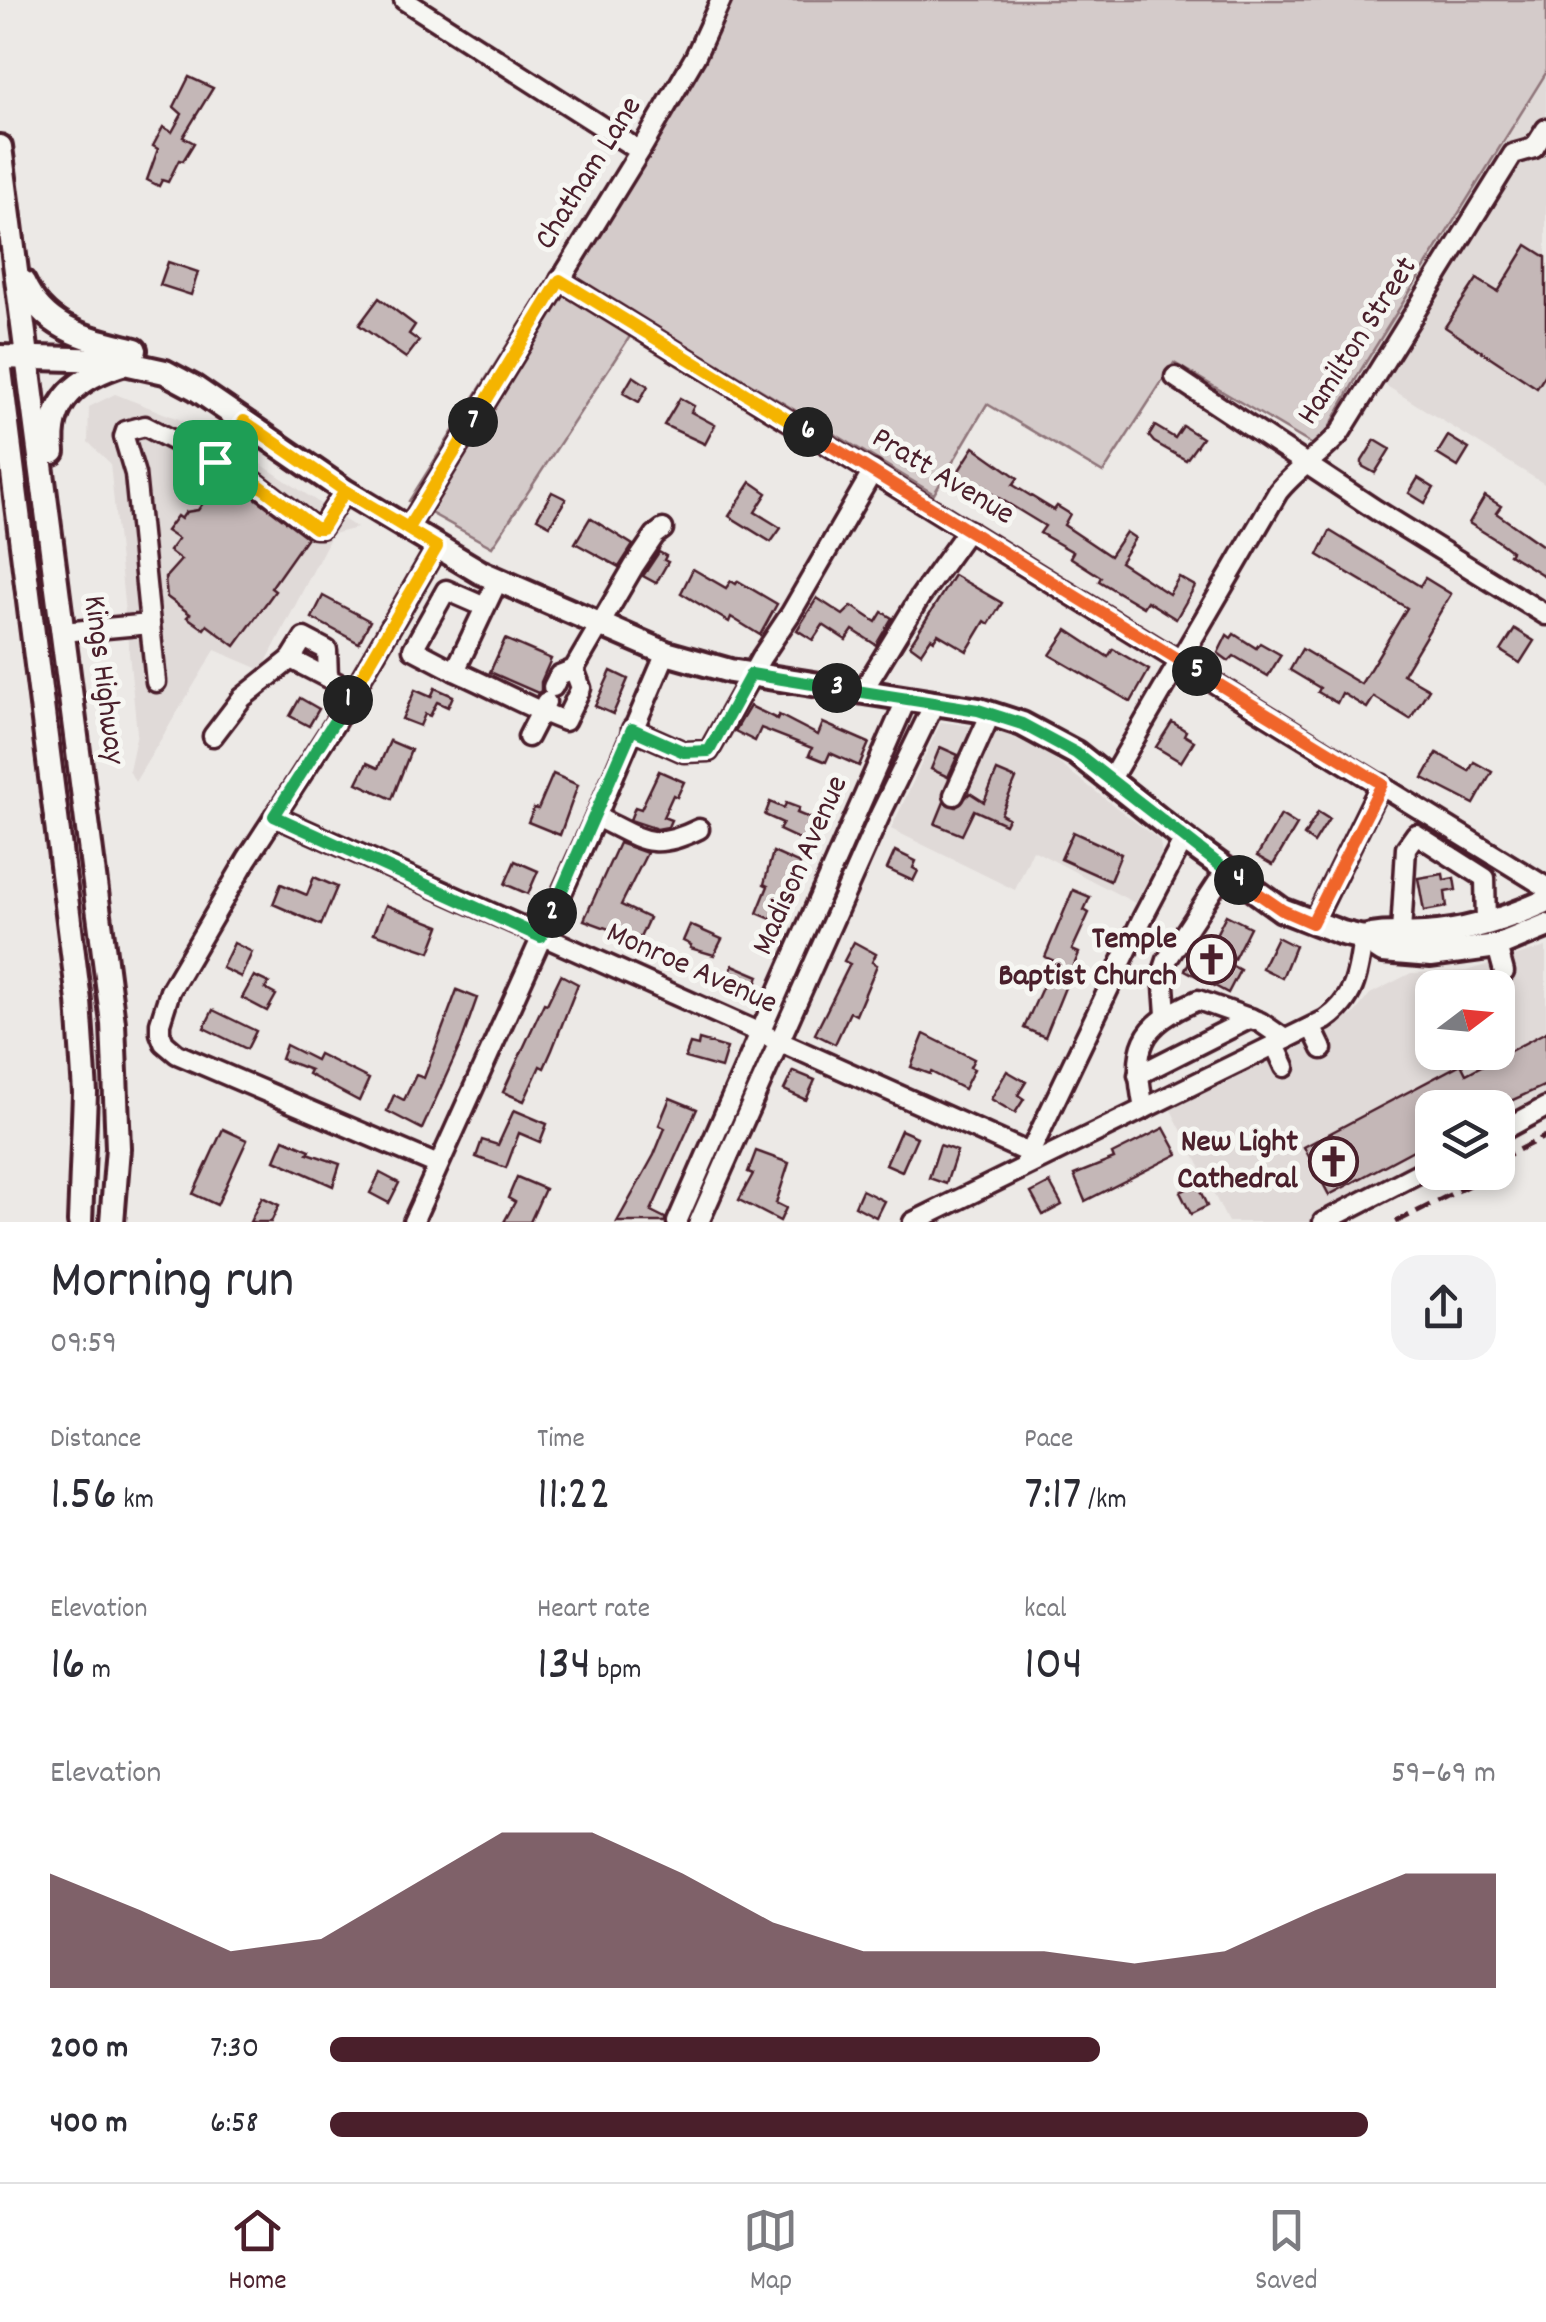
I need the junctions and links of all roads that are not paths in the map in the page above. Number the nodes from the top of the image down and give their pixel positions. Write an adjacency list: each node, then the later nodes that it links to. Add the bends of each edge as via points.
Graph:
1 (404, 0): 5 (street)
2 (722, 0): 5 (street, Chatham Lane)
3 (1546, 129): 6 (street, Hamilton Street)
4 (0, 147): 7 (main road, Kings Highway)
5 (640, 151): 8 (street, Chatham Lane)
6 (1540, 152): 17 (street, Hamilton Street, via 1512,154 1340,433)
7 (18, 270): 10 (main road, Kings Highway); 14 (main road, via 36,304 58,326 168,360)
8 (560, 280): 18 (street, Pratt Avenue); 20 (street, Chatham Lane)
9 (0, 357): 10 (main road)
10 (29, 357): 11 (main road); 24 (main road, Kings Highway)
11 (128, 362): 14 (main road); 24 (main road, via 84,380 54,418 61,516)
12 (0, 369): 82 (main road, Kings Highway, via 79,1002 85,1093)
13 (1175, 377): 17 (street)
14 (195, 388): 15 (main road)
15 (244, 421): 16 (street); 19 (main road)
16 (215, 462): 19 (street, via 242,472 322,528); 29 (street, via 145,426 126,431)
17 (1308, 464): 28 (street); 34 (street, Hamilton Street, via 1278,492)
18 (873, 471): 22 (street, Pratt Avenue); 37 (street)
19 (345, 491): 20 (main road)
20 (408, 528): 23 (main road)
21 (663, 529): 30 (street)
22 (968, 530): 34 (street, Pratt Avenue); 40 (street)
23 (437, 547): 25 (main road); 27 (street)
24 (57, 580): 32 (main road, Kings Highway)
25 (498, 580): 26 (street); 30 (main road)
26 (485, 607): 31 (street, via 446,590); 36 (street)
27 (396, 615): 31 (street); 39 (street)
28 (1546, 615)
29 (150, 624): 32 (street); 38 (street)
30 (597, 625): 33 (main road); 35 (street)
31 (424, 630): 36 (street, via 413,649)
32 (64, 632): 83 (main road, Kings Highway, via 115,1054)
33 (666, 653): 37 (main road); 45 (street)
34 (1180, 662): 48 (street, Hamilton Street); 49 (street, Pratt Avenue)
35 (574, 669): 42 (street, via 559,674); 42 (street, via 581,688 565,721)
36 (455, 671): 42 (street, via 528,708)
37 (751, 674): 40 (main road); 45 (street, via 709,751 684,752)
38 (156, 682)
39 (353, 690): 46 (street, via 291,659 242,698); 51 (street)
40 (862, 692): 41 (main road)
41 (908, 698): 43 (main road); 69 (street, Madison Avenue)
42 (547, 699): 47 (street)
43 (935, 702): 44 (main road); 70 (street, Madison Avenue)
44 (991, 713): 48 (main road, via 1052,738); 50 (street)
45 (632, 729): 52 (street)
46 (213, 736)
47 (528, 738)
48 (1111, 780): 54 (main road)
49 (1382, 784): 56 (street, Pratt Avenue); 58 (street)
50 (954, 796)
51 (274, 816): 62 (street, Monroe Avenue); 79 (street, via 172,988 160,1023 164,1043)
52 (596, 817): 53 (street, via 651,843); 62 (street)
53 (699, 829)
54 (1184, 839): 55 (main road); 78 (street)
55 (1226, 870): 58 (main road); 66 (street, via 1168,960)
56 (1546, 888)
57 (1546, 900): 59 (main road)
58 (1312, 923): 63 (main road)
59 (1486, 923): 61 (main road); 61 (street, via 1486,878 1416,834 1406,848)
60 (1546, 926): 64 (main road)
61 (1401, 933): 63 (main road)
62 (541, 937): 69 (street, Monroe Avenue); 79 (street)
63 (1364, 938): 64 (main road, via 1383,951 1431,955); 68 (street, via 1350,996)
64 (1497, 946): 65 (street)
65 (1503, 970)
66 (1166, 1014): 67 (street, via 1198,1000); 74 (street, via 1137,1056)
67 (1251, 1018): 71 (street); 74 (street)
68 (1312, 1028): 71 (street); 72 (street)
69 (759, 1033): 70 (street, Monroe Avenue); 85 (street, Madison Avenue)
70 (780, 1042): 78 (street, Monroe Avenue); 86 (street, Madison Avenue)
71 (1280, 1042): 73 (street); 76 (street)
72 (1322, 1048)
73 (1286, 1067)
74 (1138, 1075): 76 (street)
75 (1546, 1107): 77 (street)
76 (1144, 1109): 80 (street)
77 (1515, 1123)
78 (1030, 1153): 80 (street)
79 (438, 1165): 84 (street)
80 (1021, 1171): 87 (street)
81 (1415, 1175): 88 (street)
82 (80, 1222)
83 (112, 1222)
84 (413, 1222)
85 (677, 1222)
86 (699, 1222)
87 (913, 1222)
88 (1322, 1222)

